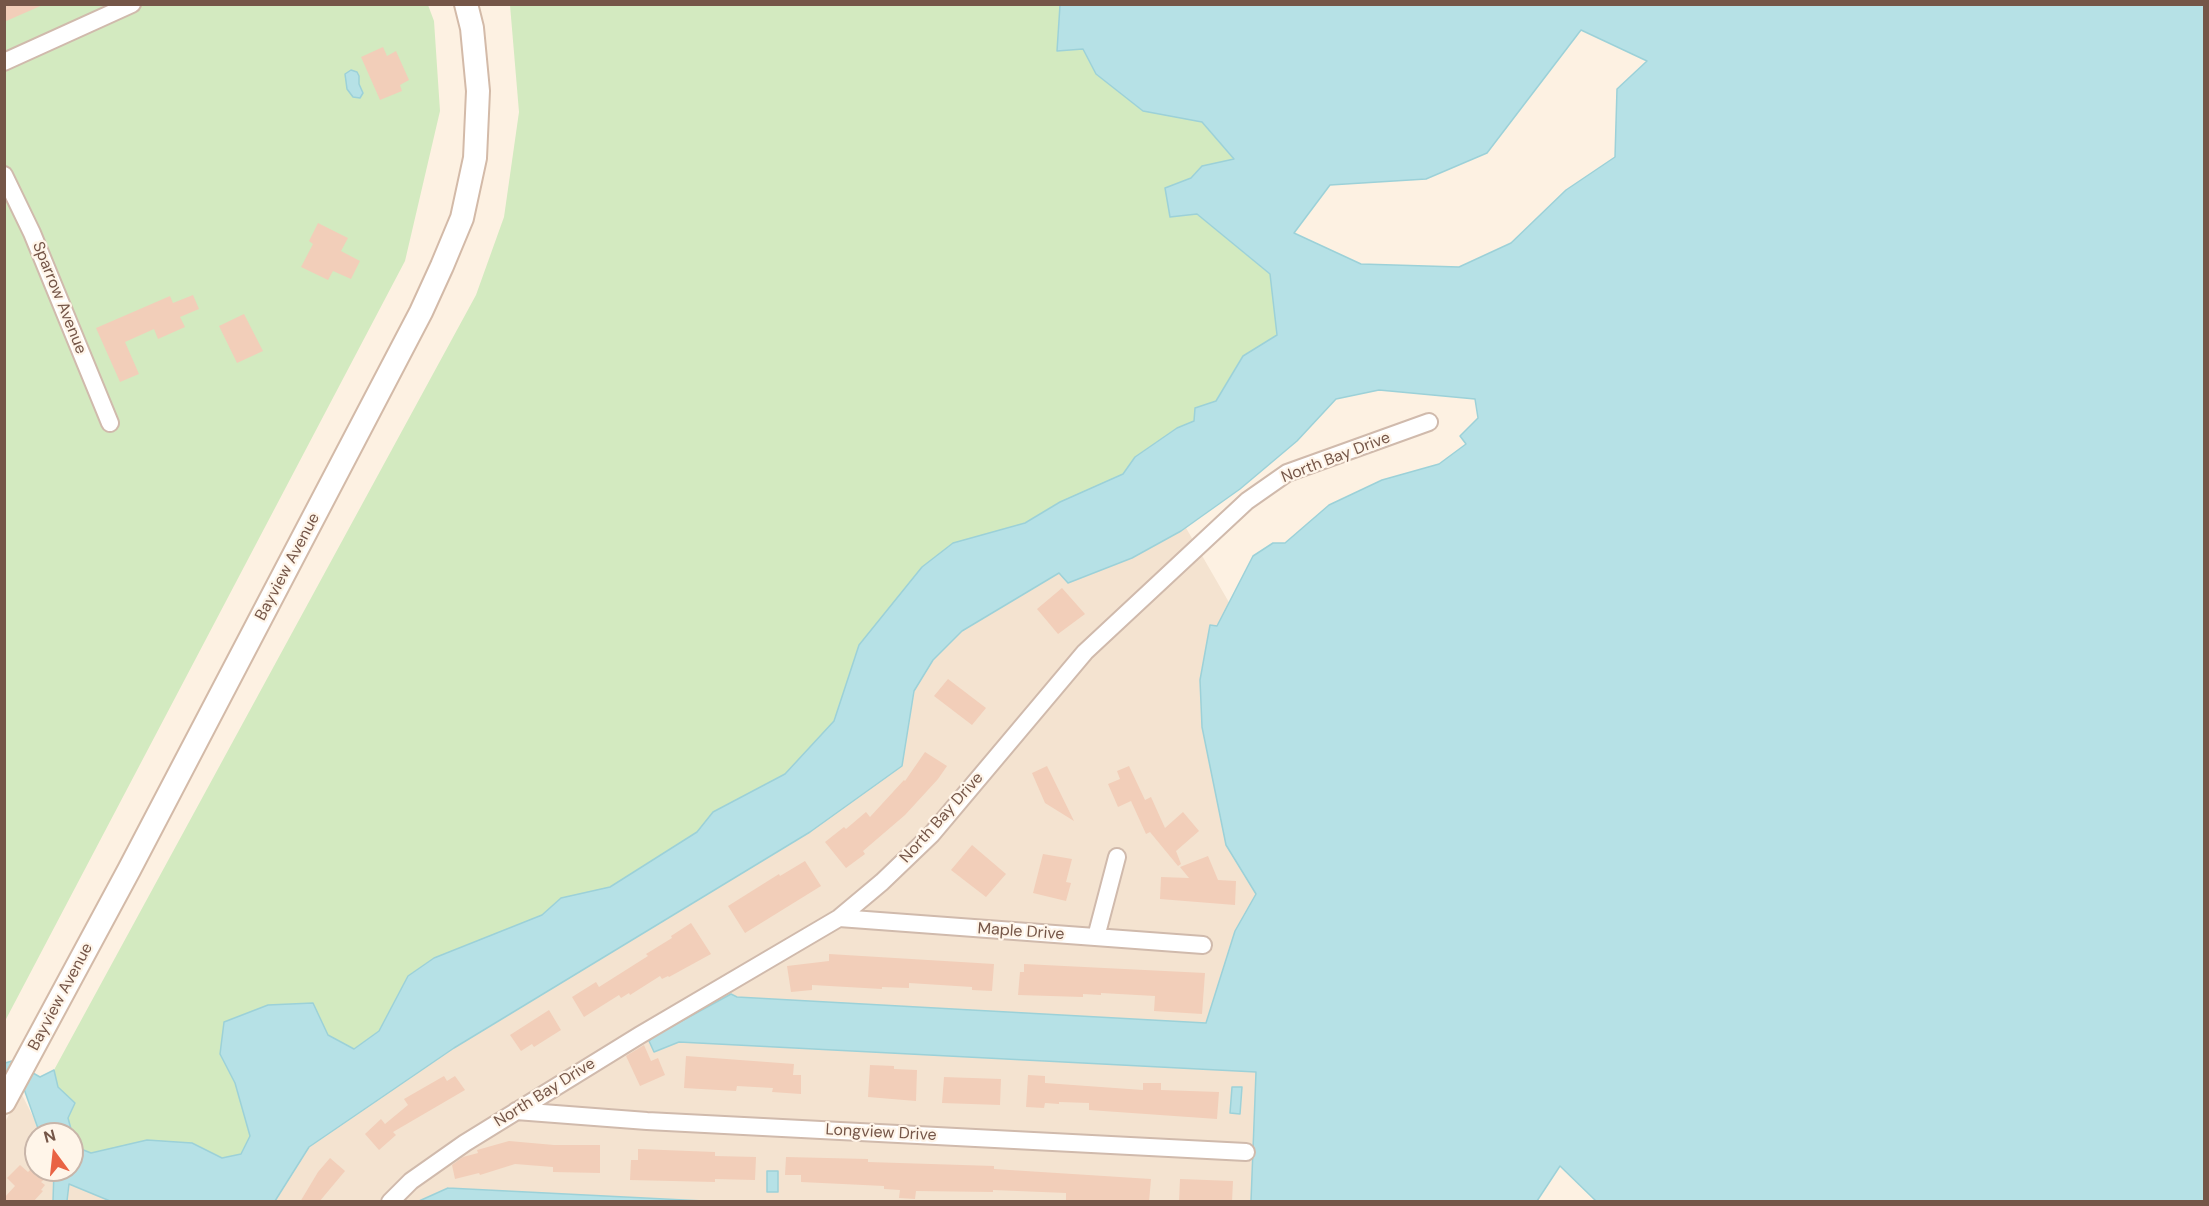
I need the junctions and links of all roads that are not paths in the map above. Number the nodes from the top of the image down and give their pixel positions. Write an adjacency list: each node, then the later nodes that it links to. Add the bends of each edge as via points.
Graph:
1 (132, 4): 3 (street)
2 (466, 4): 11 (main road, Bayview Avenue, via 478,91 476,146 462,218 442,266)
3 (4, 62)
4 (4, 175): 6 (street, Sparrow Avenue)
5 (1429, 422): 8 (street, North Bay Drive, via 1287,473 1247,501 1085,652 932,835)
6 (110, 423)
7 (1118, 857): 9 (street)
8 (838, 918): 9 (street, Maple Drive); 12 (street, North Bay Drive)
9 (1096, 937): 10 (street, Maple Drive)
10 (1203, 945)
11 (14, 1085)
12 (516, 1111): 13 (street, Longview Drive); 14 (street, North Bay Drive, via 411,1180)
13 (1246, 1152)
14 (390, 1202)

